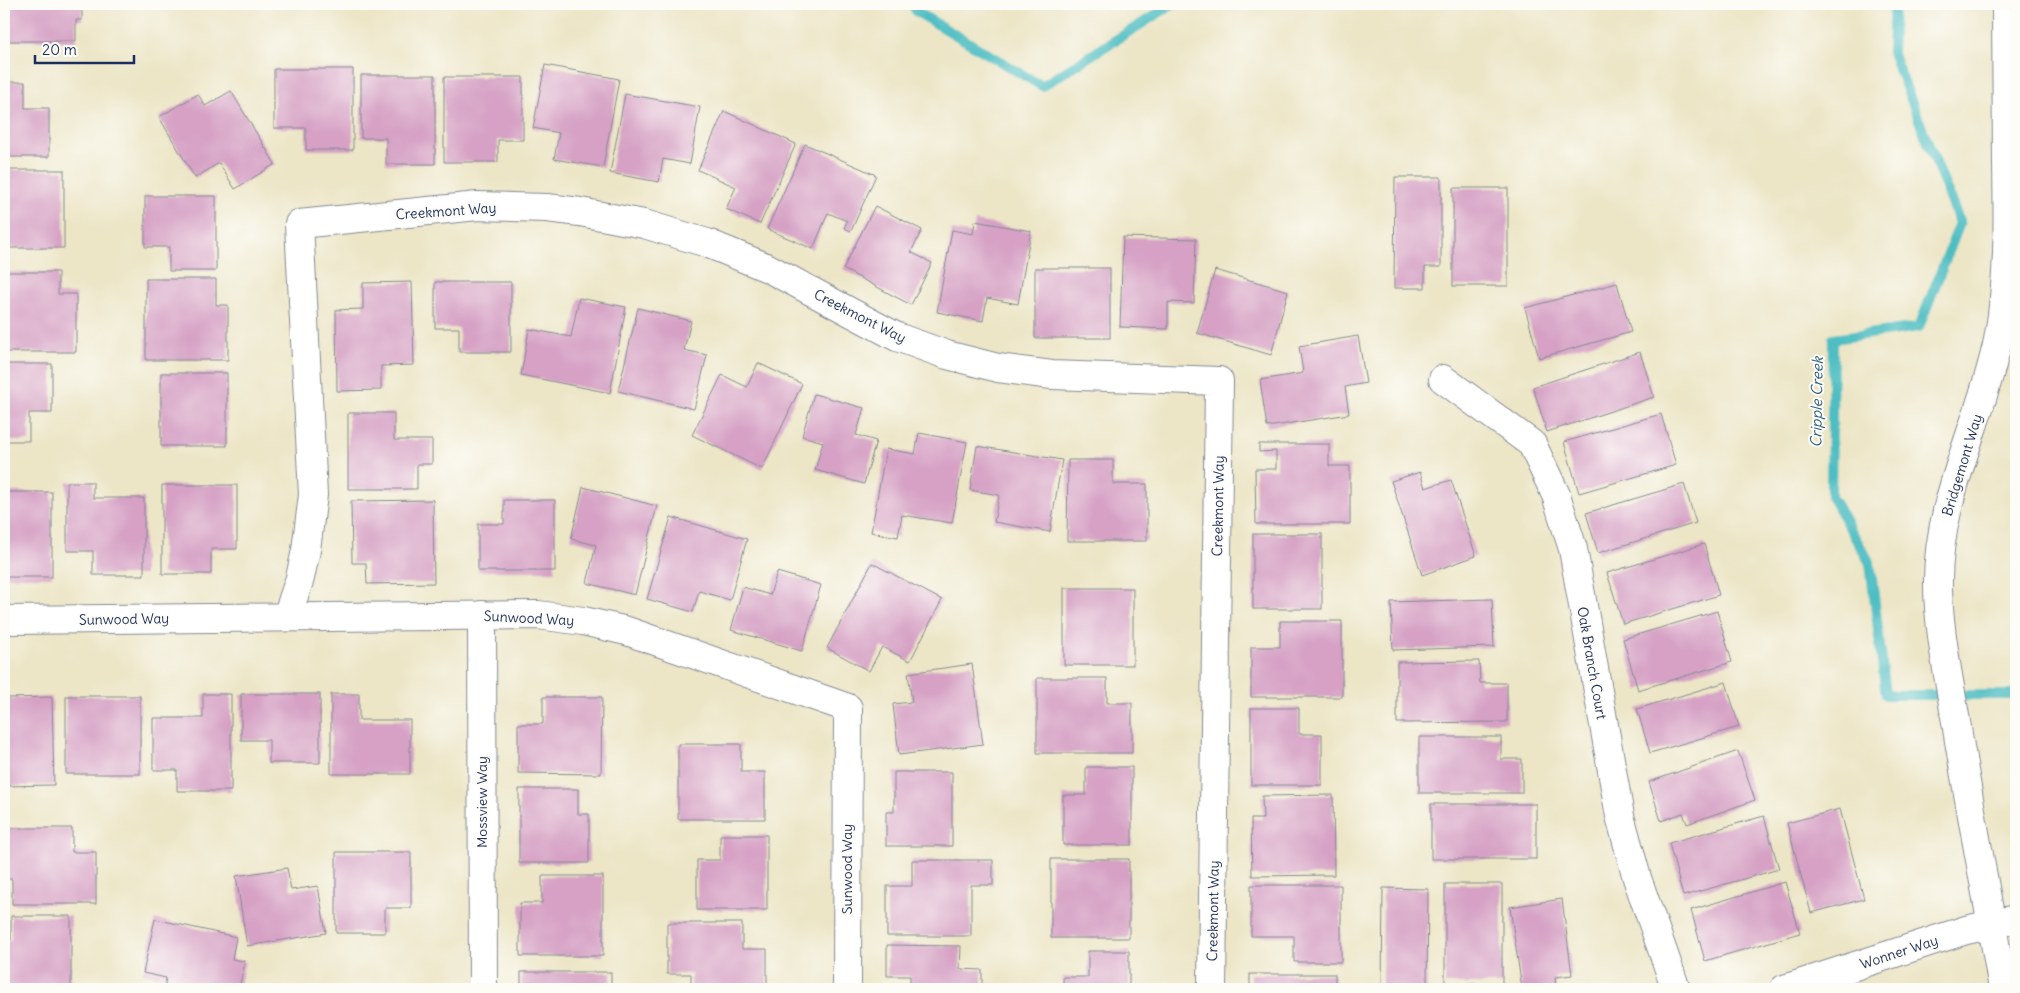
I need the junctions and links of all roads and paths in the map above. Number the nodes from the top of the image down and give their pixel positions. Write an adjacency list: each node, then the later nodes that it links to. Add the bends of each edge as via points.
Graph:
1 (2006, 4): 2 (street, Bridgemont Way)
2 (2011, 102): 7 (street, Bridgemont Way, via 2005,277 1998,340 1943,528 1938,587 1945,658 1960,750)
3 (1444, 379): 11 (street, Oak Branch Court, via 1532,444 1556,495 1573,549 1620,816 1637,878)
4 (482, 615): 5 (street, Sunwood Way); 8 (street, Mossview Way); 9 (street, Sunwood Way, via 583,621 628,632 848,708)
5 (287, 617): 6 (street, Sunwood Way); 10 (street, Creekmont Way, via 306,550 313,495 300,224 478,206 580,212 644,224 707,243 768,268 896,337 947,355 998,368 1052,375 1219,381)
6 (4, 620)
7 (2004, 922): 12 (street, Wonner Way, via 1966,930); 13 (street, Bridgemont Way)
8 (483, 989)
9 (847, 989)
10 (1212, 989)
11 (1676, 989)
12 (1784, 989)
13 (2003, 989)

